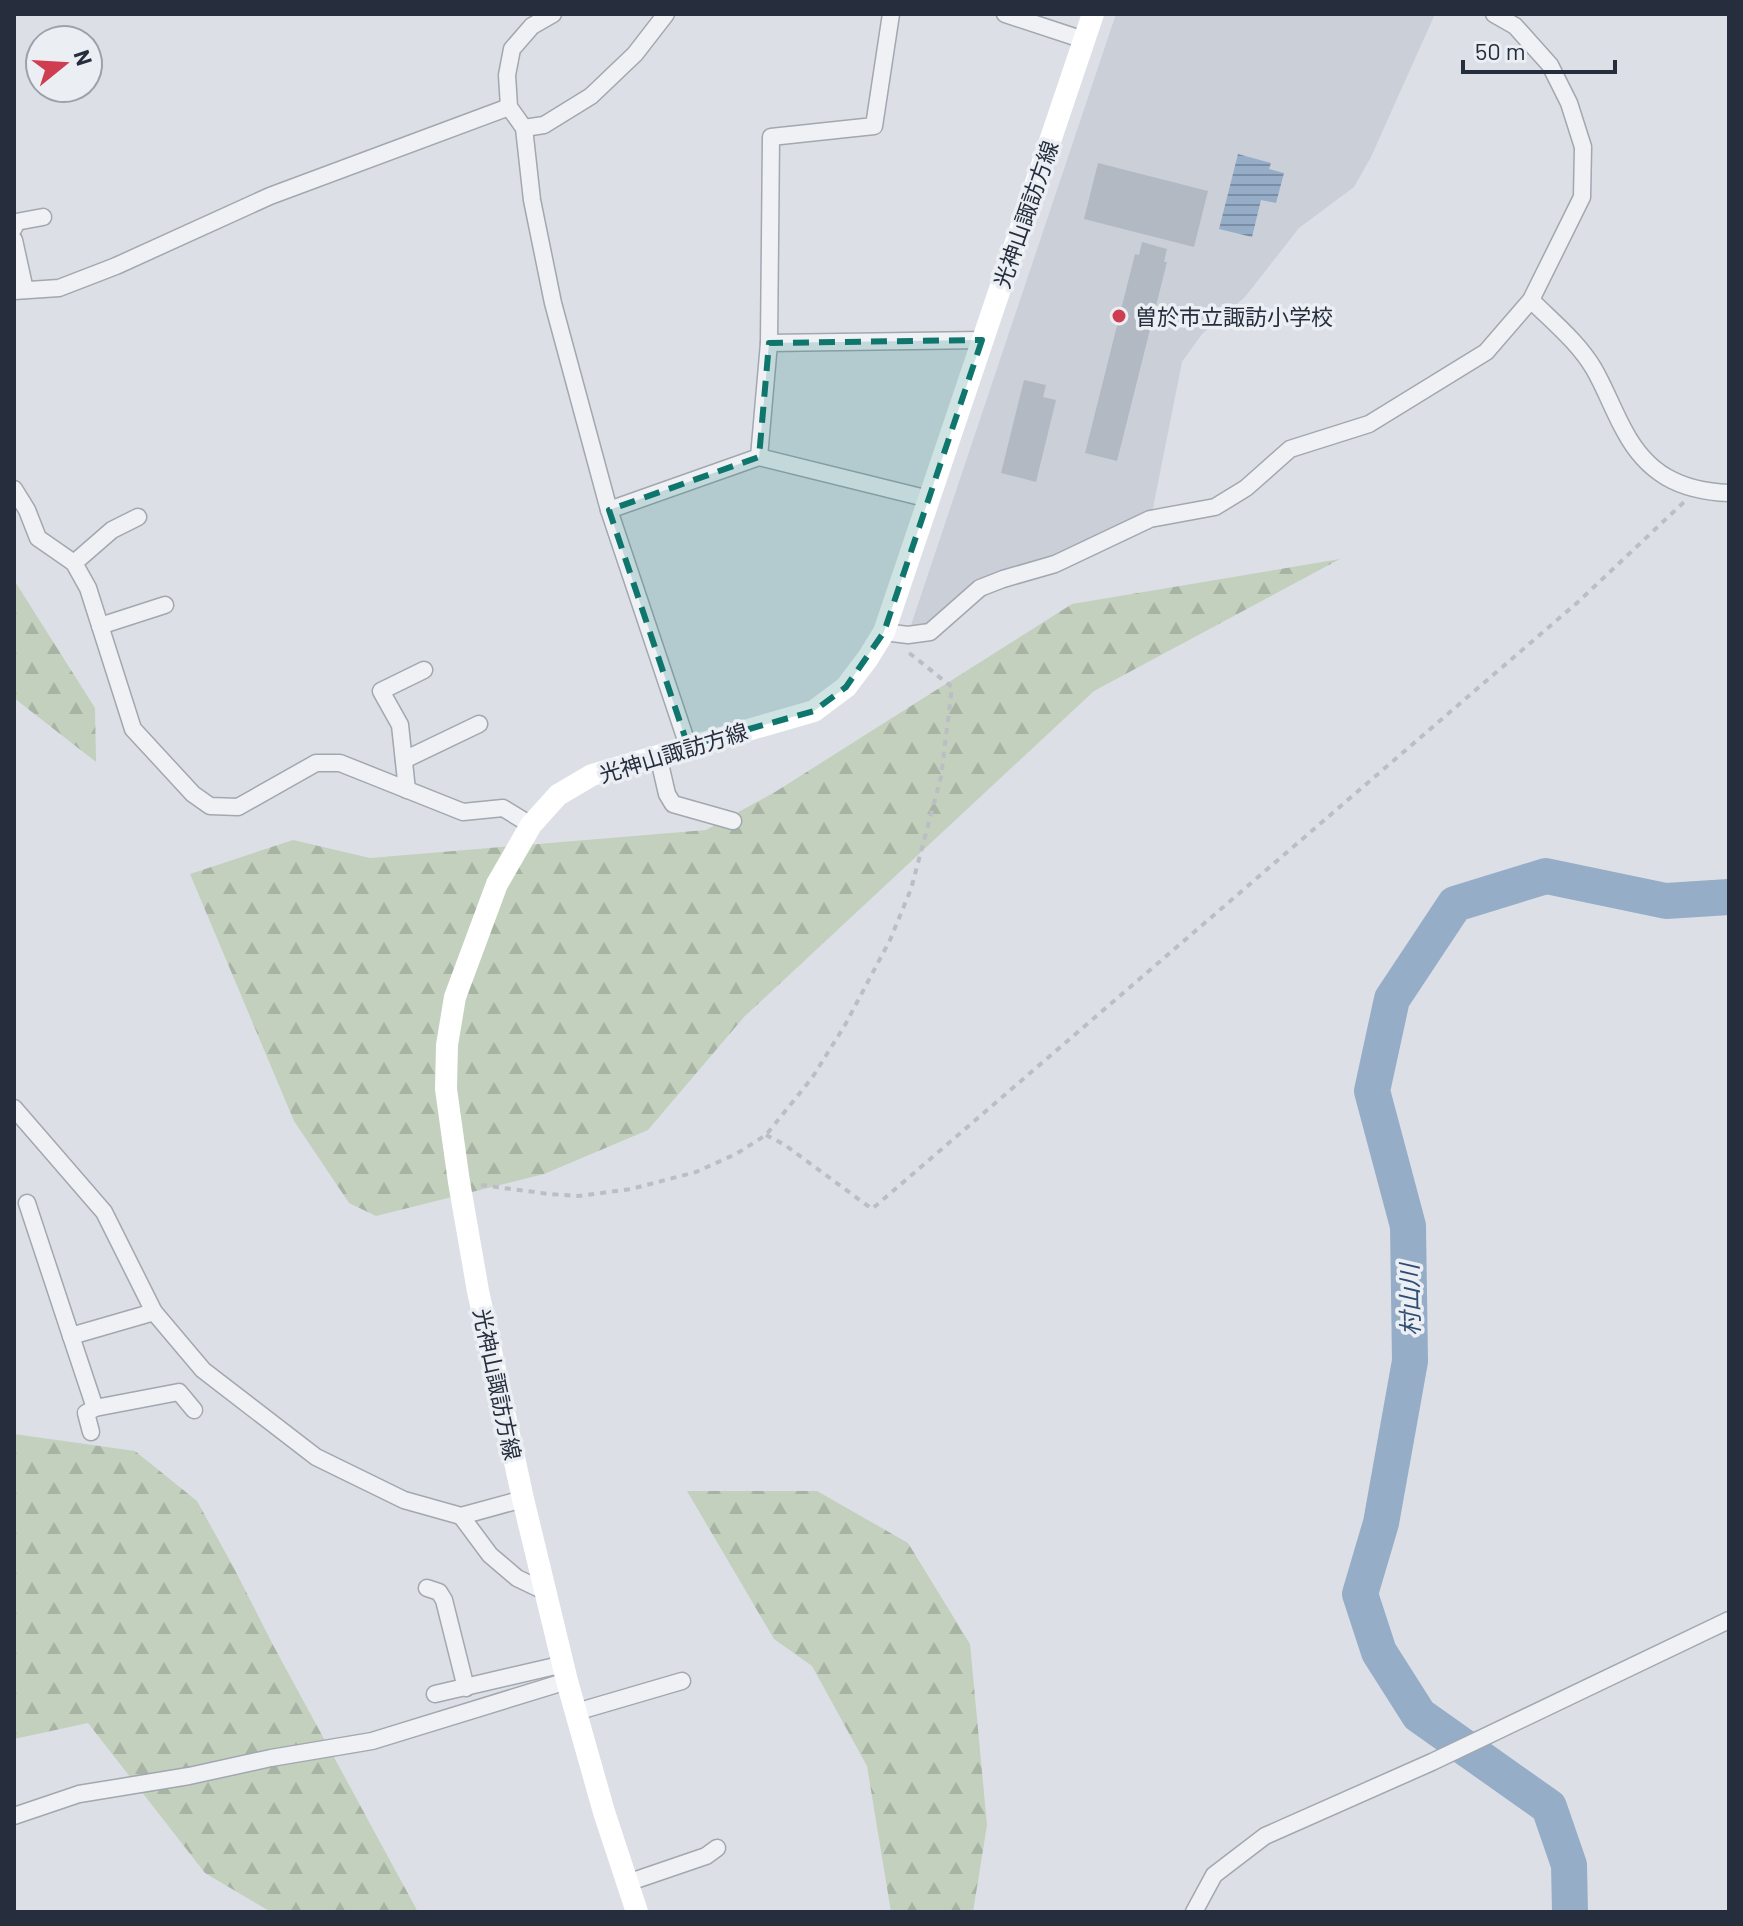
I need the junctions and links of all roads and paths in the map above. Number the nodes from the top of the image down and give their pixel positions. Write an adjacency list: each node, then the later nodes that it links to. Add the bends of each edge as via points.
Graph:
1 (553, 14): 8 (street, via 532,26 512,49)
2 (666, 14): 9 (street, via 635,54 591,96 544,125)
3 (891, 14): 16 (street, via 874,126 771,137)
4 (1005, 14): 7 (street)
5 (1093, 14): 7 (main road, 光神山諏訪方線)
6 (1494, 14): 14 (street, via 1515,26 1550,65 1583,147 1582,197)
7 (1084, 40): 15 (main road, 光神山諏訪方線)
8 (509, 107): 9 (street); 13 (street, via 270,196 59,288)
9 (524, 128): 22 (street, via 553,303)
10 (43, 217): 11 (street, via 16,222)
11 (14, 228)
12 (14, 240): 13 (street)
13 (20, 291)
14 (1531, 300): 19 (street, via 1580,347 1647,463); 27 (street, via 1486,352 1369,424 1290,449 1215,507 1150,519 1055,564 980,588 930,632)
15 (982, 340): 16 (street); 21 (main road, 光神山諏訪方線)
16 (769, 343): 17 (street)
17 (759, 457): 21 (street); 22 (street)
18 (14, 489): 24 (street, via 38,538)
19 (1697, 490): 20 (street); 37 (path, via 1578,602 872,1209)
20 (1729, 493)
21 (929, 499): 27 (main road, 光神山諏訪方線)
22 (609, 510): 30 (street)
23 (138, 517): 24 (street, via 112,530)
24 (74, 563): 26 (street)
25 (165, 605): 26 (street)
26 (100, 626): 33 (street, via 133,729 210,806 238,807 316,763 340,763)
27 (884, 632): 30 (main road, 光神山諏訪方線, via 846,687 814,711); 37 (path, via 952,687 941,777 911,889 890,940 812,1078)
28 (424, 670): 32 (street, via 381,691 400,725)
29 (479, 724): 32 (street)
30 (688, 746): 31 (main road, 光神山諏訪方線)
31 (658, 755): 34 (street, via 673,804); 35 (main road, 光神山諏訪方線, via 592,775 558,795)
32 (404, 760): 33 (street)
33 (407, 790): 35 (street, via 463,812 503,808)
34 (733, 821)
35 (531, 825): 38 (main road, 光神山諏訪方線, via 497,884 455,997 446,1089)
36 (14, 1108): 40 (street, via 104,1212)
37 (766, 1135): 38 (path, via 696,1172 631,1189 579,1196)
38 (459, 1182): 45 (main road, 光神山諏訪方線)
39 (27, 1203): 41 (street)
40 (154, 1312): 41 (street); 46 (street, via 203,1370 316,1457 404,1500)
41 (71, 1336): 42 (street)
42 (95, 1408): 43 (street, via 179,1392); 44 (street, via 86,1413)
43 (194, 1410)
44 (91, 1432)
45 (523, 1499): 46 (street); 48 (main road, 光神山諏訪方線)
46 (461, 1516): 48 (street, via 490,1555 517,1578)
47 (427, 1588): 52 (street, via 444,1600)
48 (546, 1592): 50 (main road, 光神山諏訪方線)
49 (1729, 1620): 59 (street, via 1265,1836 1214,1875)
50 (566, 1672): 52 (street); 54 (main road, 光神山諏訪方線); 55 (street, via 372,1741 79,1794)
51 (682, 1681): 54 (street)
52 (466, 1688): 53 (street)
53 (435, 1694)
54 (576, 1712): 57 (main road, 光神山諏訪方線)
55 (14, 1816)
56 (717, 1848): 57 (street)
57 (627, 1883): 58 (main road, 光神山諏訪方線)
58 (637, 1912)
59 (1194, 1912)

